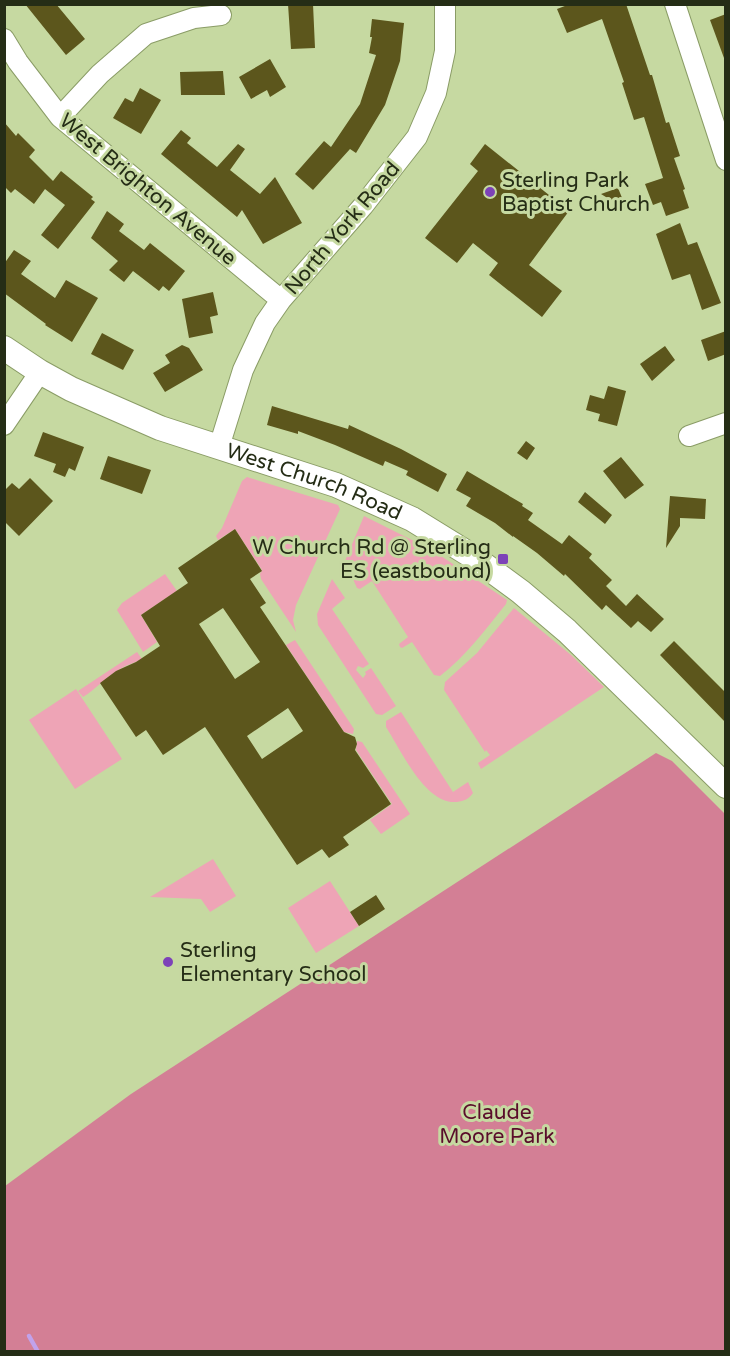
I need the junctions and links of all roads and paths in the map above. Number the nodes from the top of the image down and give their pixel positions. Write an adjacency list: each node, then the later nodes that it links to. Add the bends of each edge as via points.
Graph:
1 (445, 4): 7 (street, North York Road, via 445,51 436,93 417,137)
2 (675, 4): 6 (street)
3 (221, 15): 5 (street, via 194,18 146,34 100,74)
4 (4, 39): 5 (street, West Brighton Avenue)
5 (60, 117): 7 (street, West Brighton Avenue)
6 (726, 160)
7 (281, 300): 13 (street, North York Road, via 265,323 243,370)
8 (4, 348): 9 (main road, West Church Road)
9 (40, 372): 11 (street); 13 (main road, West Church Road, via 104,405)
10 (726, 423): 12 (street)
11 (4, 425)
12 (689, 436)
13 (219, 447): 14 (main road, West Church Road, via 336,485 412,519 472,556 567,631)
14 (726, 786)

